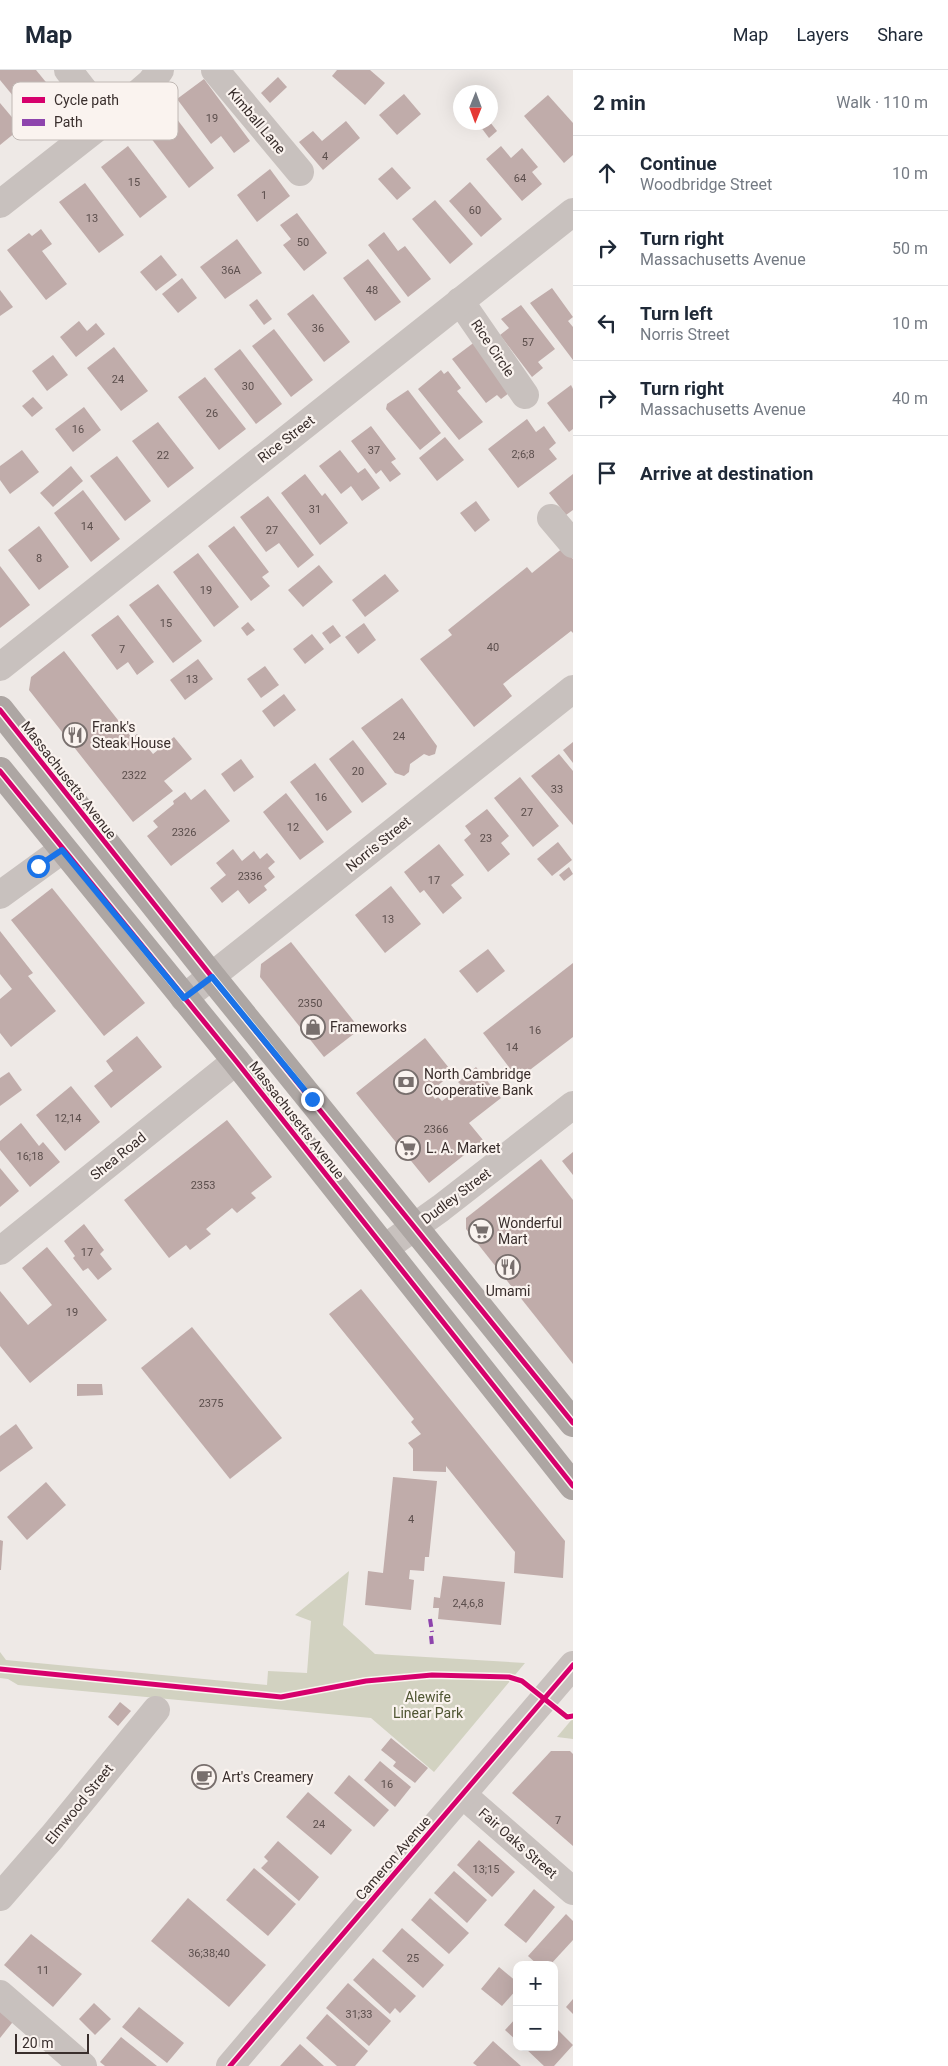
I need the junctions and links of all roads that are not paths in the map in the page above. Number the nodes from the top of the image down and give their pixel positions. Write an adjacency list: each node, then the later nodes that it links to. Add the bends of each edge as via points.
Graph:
1 (68, 70): 4 (street)
2 (160, 70): 5 (street)
3 (215, 70): 7 (street, Kimball Lane)
4 (77, 82)
5 (152, 82)
6 (82, 140): 8 (street)
7 (300, 172)
8 (0, 204)
9 (573, 212): 10 (street, Rice Street)
10 (460, 301): 11 (street, Rice Circle); 14 (street, Rice Street)
11 (525, 395)
12 (552, 518): 13 (street)
13 (573, 544)
14 (0, 667)
15 (573, 689): 20 (street, Norris Street)
16 (0, 710): 20 (main road, Massachusetts Avenue)
17 (0, 772): 18 (main road, Massachusetts Avenue)
18 (62, 850): 19 (street); 21 (main road, Massachusetts Avenue)
19 (0, 895)
20 (212, 977): 21 (street, Norris Street); 24 (main road, Massachusetts Avenue)
21 (184, 998): 22 (main road, Massachusetts Avenue)
22 (236, 1061): 25 (main road, Massachusetts Avenue); 26 (street, Shea Road)
23 (573, 1105): 24 (street, Dudley Street)
24 (415, 1226): 25 (street, Dudley Street); 27 (main road, Massachusetts Avenue)
25 (385, 1248): 28 (main road, Massachusetts Avenue)
26 (0, 1251)
27 (569, 1411)
28 (573, 1486)
29 (573, 1665): 31 (street, Cameron Avenue)
30 (156, 1710): 33 (street, Elmwood Street)
31 (463, 1794): 32 (street, Fair Oaks Street); 36 (street, Cameron Avenue)
32 (573, 1891)
33 (0, 1897)
34 (0, 1994): 35 (street)
35 (83, 2066)
36 (230, 2066)

